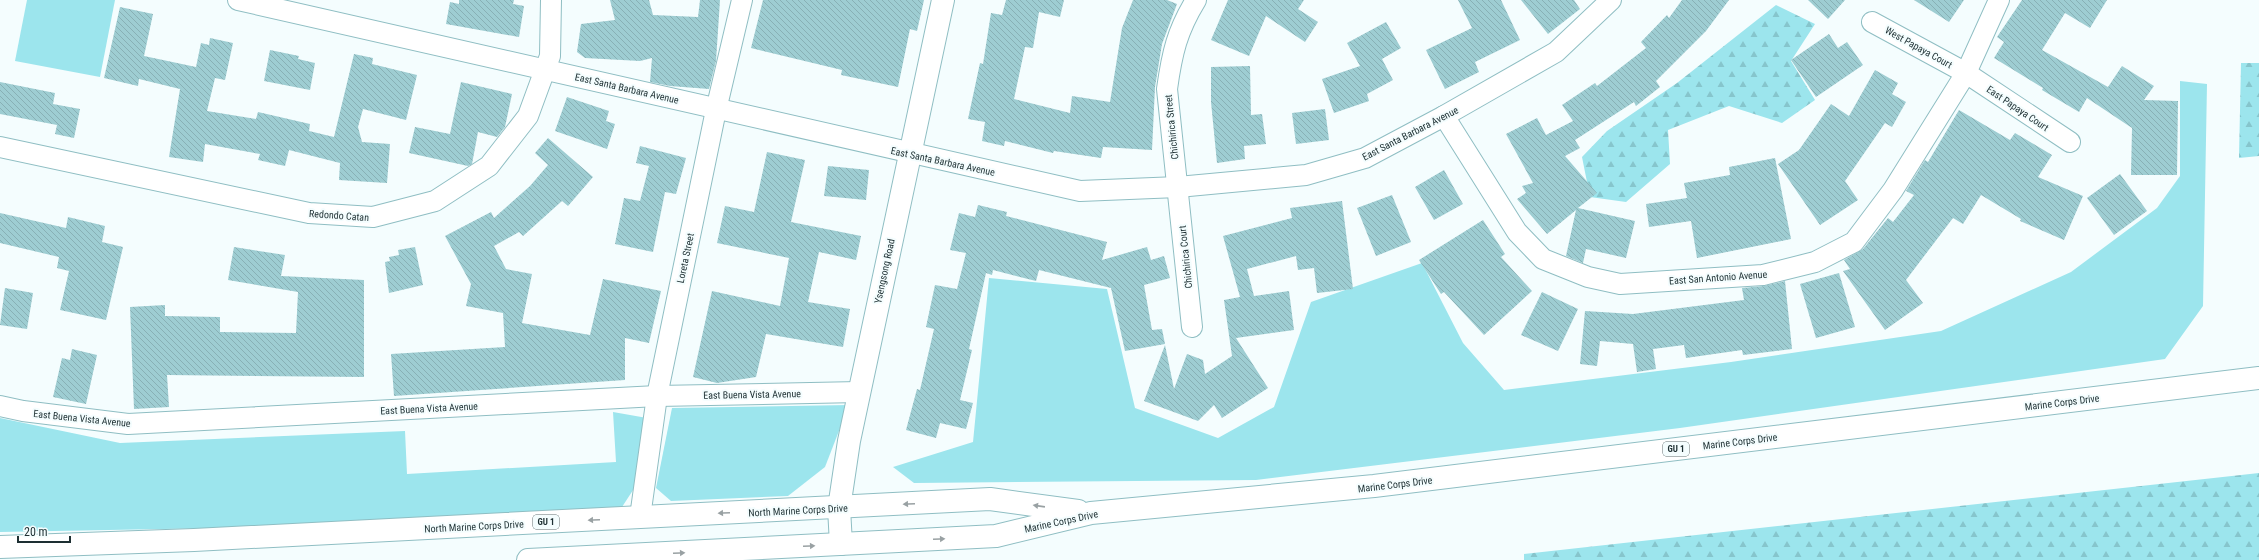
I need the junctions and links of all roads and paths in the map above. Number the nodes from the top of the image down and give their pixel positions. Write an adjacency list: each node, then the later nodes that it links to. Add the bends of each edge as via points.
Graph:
1 (238, 0): 9 (street, East Santa Barbara Avenue)
2 (551, 0): 9 (street, Redondo Catan, via 550,56)
3 (742, 0): 11 (street, Loreta Street)
4 (943, 0): 15 (main road, Ysengsong Road)
5 (1196, 0): 16 (street, Chichirica Street, via 1182,24 1172,56 1167,89)
6 (1611, 0): 12 (street, East Santa Barbara Avenue, via 1556,52)
7 (1999, 0): 10 (street, East San Antonio Avenue)
8 (1872, 22): 10 (street, West Papaya Court)
9 (546, 69): 11 (street, East Santa Barbara Avenue); 14 (street, Redondo Catan, via 528,116 489,166 435,201 373,217 309,213)
10 (1966, 73): 12 (street, East San Antonio Avenue, via 1893,190 1854,242 1815,262 1763,275 1620,284 1588,276 1543,259 1517,232); 13 (street, East Papaya Court)
11 (716, 110): 15 (street, East Santa Barbara Avenue); 20 (street, Loreta Street)
12 (1444, 116): 16 (street, East Santa Barbara Avenue, via 1365,158 1306,175)
13 (2070, 142)
14 (0, 147)
15 (909, 153): 16 (street, East Santa Barbara Avenue, via 1080,191); 19 (main road, Ysengsong Road)
16 (1178, 187): 17 (street, Chichirica Court)
17 (1192, 327)
18 (2259, 378): 23 (main road, Marine Corps Drive / GU 1, via 1374,486)
19 (859, 392): 20 (street, East Buena Vista Avenue); 22 (main road, Ysengsong Road)
20 (657, 396): 21 (street, East Buena Vista Avenue, via 128,424); 24 (street, Loreta Street)
21 (0, 406)
22 (839, 508): 23 (main road, North Marine Corps Drive / GU 1, one-way to 22, via 990,499); 24 (main road, North Marine Corps Drive / GU 1, one-way to 24); 25 (main road, Ysengsong Road)
23 (1091, 513): 25 (main road, Marine Corps Drive / GU 1, one-way to 23, via 996,536)
24 (640, 518): 26 (main road, North Marine Corps Drive / GU 1, one-way to 26)
25 (841, 544): 27 (main road, Marine Corps Drive / GU 1, one-way to 25)
26 (0, 547)
27 (528, 560)

